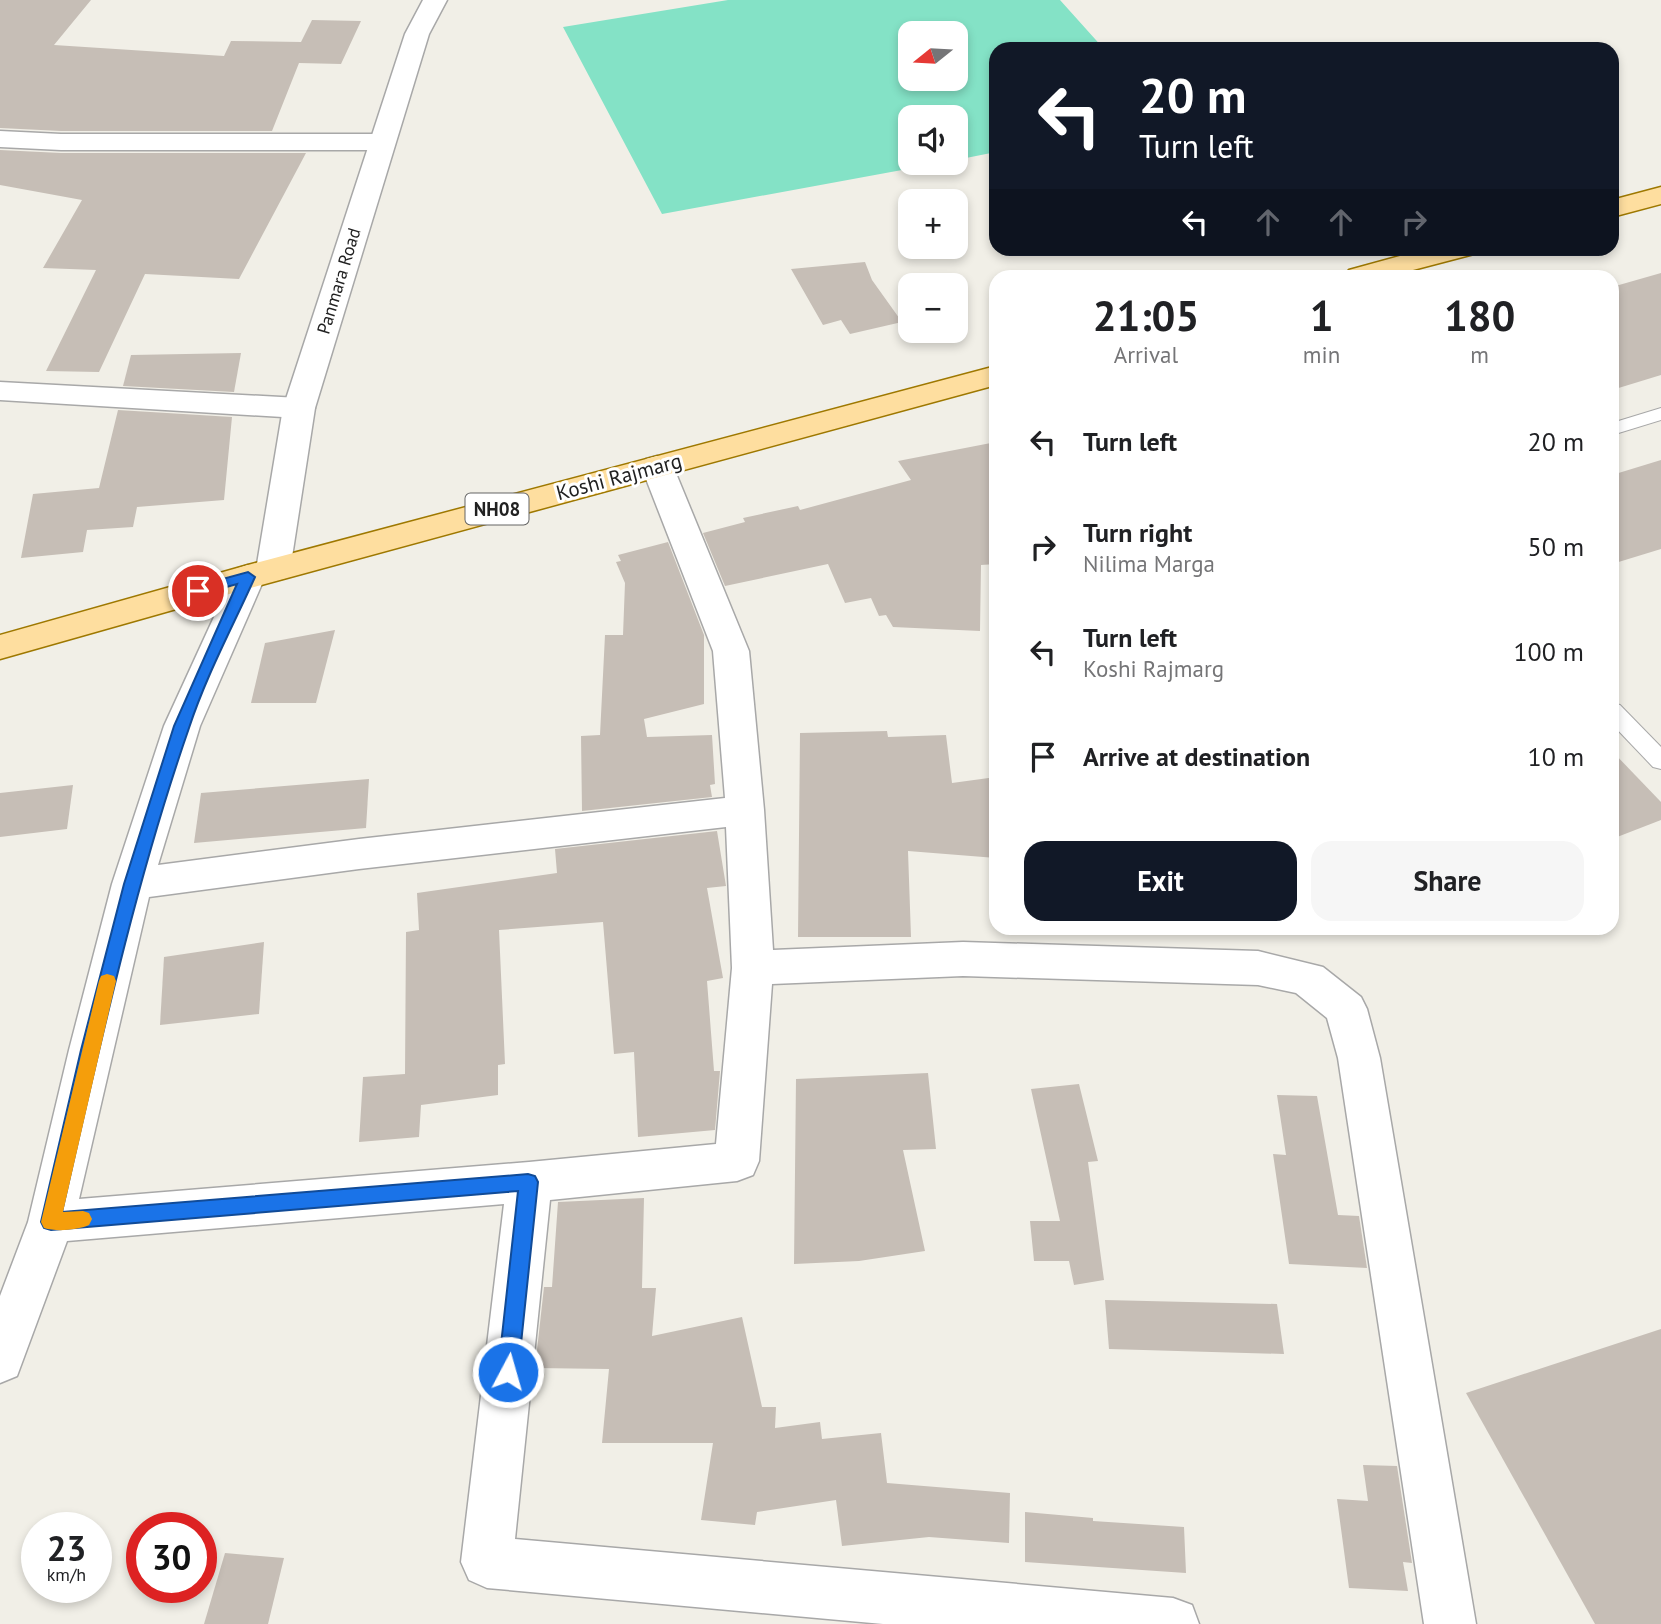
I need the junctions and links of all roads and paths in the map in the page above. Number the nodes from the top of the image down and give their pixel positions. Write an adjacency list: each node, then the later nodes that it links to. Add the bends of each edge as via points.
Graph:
1 (435, 0): 3 (street, Panmara Road, via 417,34)
2 (0, 139): 3 (street)
3 (381, 142): 10 (street, Panmara Road)
4 (1661, 195): 5 (main road)
5 (1619, 207)
6 (1434, 256): 7 (main road)
7 (1382, 270)
8 (989, 377): 13 (main road, Koshi Rajmarg / NH08)
9 (0, 391): 10 (street)
10 (299, 408): 14 (street, Panmara Road)
11 (1661, 415): 12 (lane)
12 (1619, 427)
13 (657, 466): 14 (main road, Koshi Rajmarg / NH08); 18 (street, via 731,650)
14 (260, 574): 15 (main road, Koshi Rajmarg / NH08); 19 (street, Panmara Road, via 182,726)
15 (0, 647)
16 (1619, 719): 17 (lane)
17 (1661, 761)
18 (745, 810): 19 (street); 20 (street)
19 (132, 884): 22 (street, Panmara Road)
20 (753, 968): 21 (street, via 737,1161); 25 (street, via 963,958 1258,968 1308,979 1346,1009 1359,1058)
21 (528, 1182): 22 (street); 24 (street, via 487,1562)
22 (51, 1222): 23 (street, Panmara Road)
23 (0, 1360)
24 (1173, 1624)
25 (1450, 1624)

